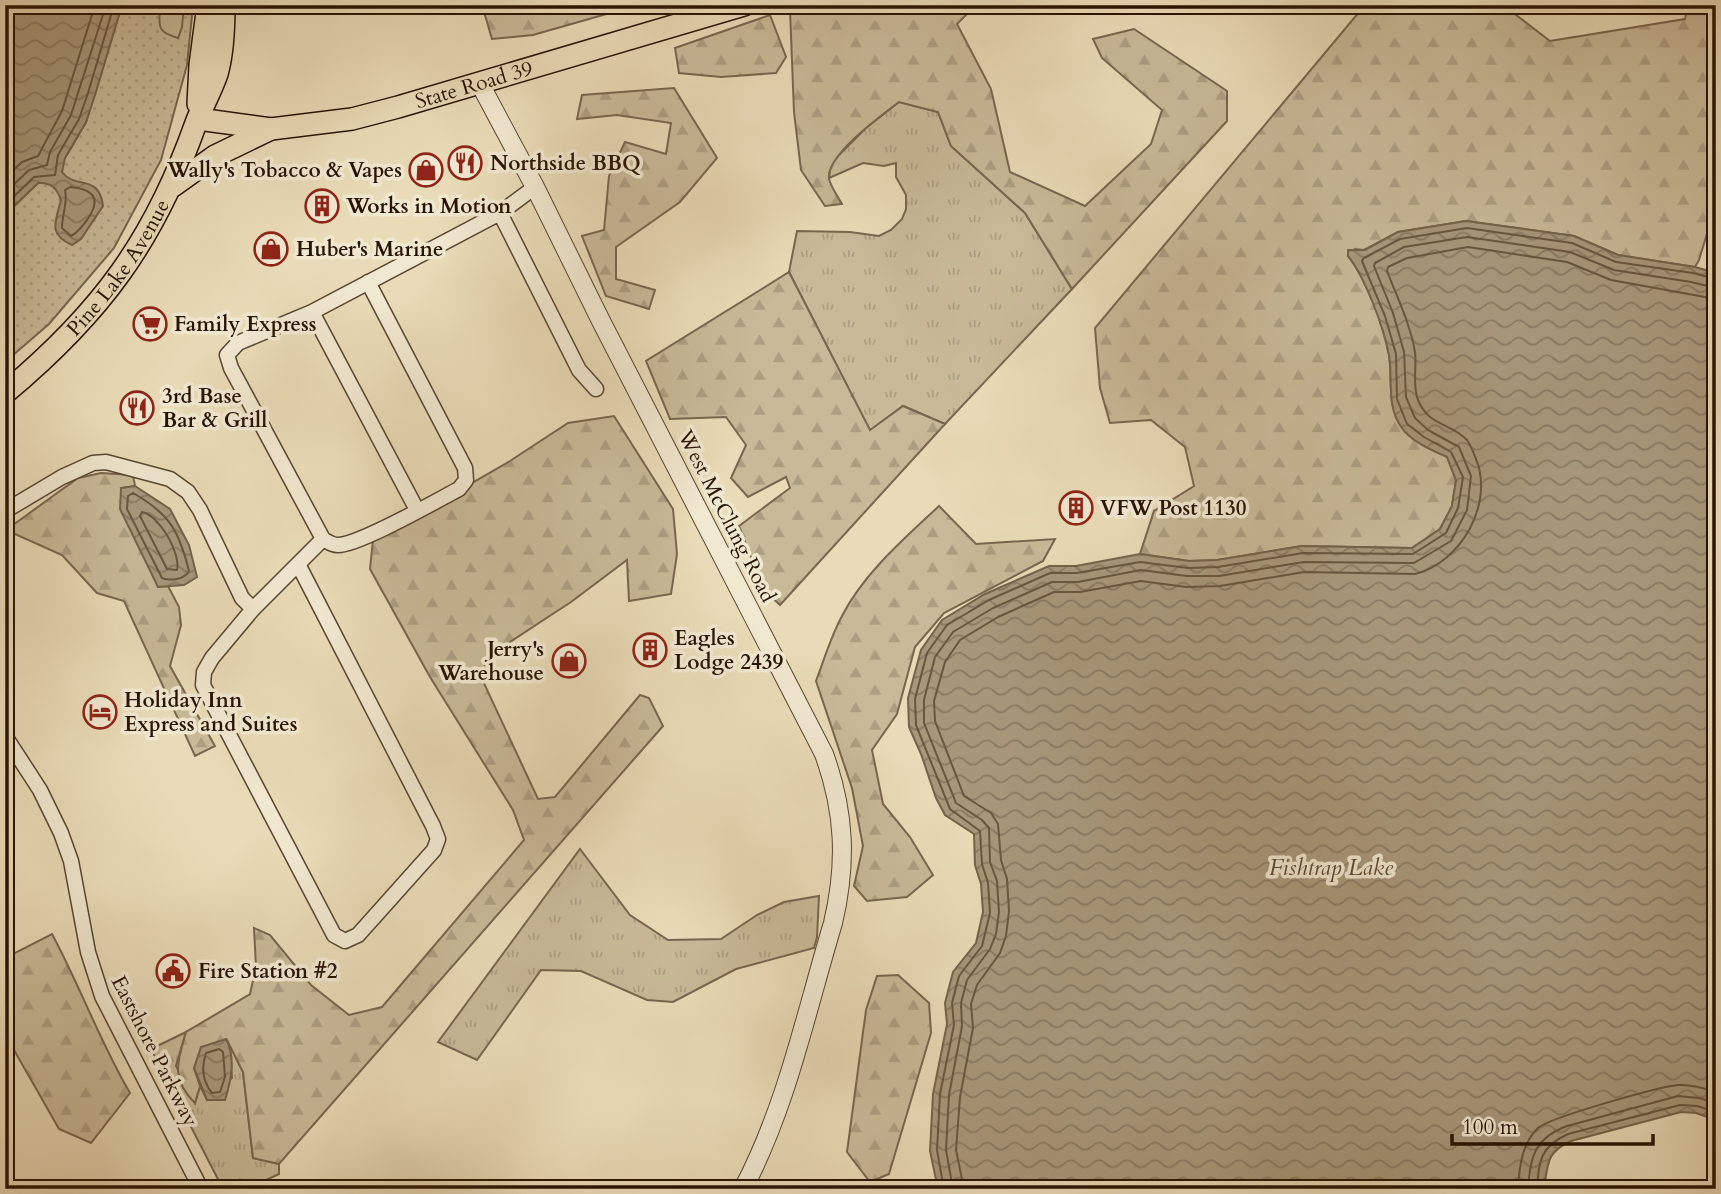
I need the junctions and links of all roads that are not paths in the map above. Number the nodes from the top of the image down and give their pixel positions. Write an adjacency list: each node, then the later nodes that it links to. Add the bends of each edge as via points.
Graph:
1 (208, 5): 5 (main road, Pine Lake Avenue)
2 (225, 5): 5 (main road, Pine Lake Avenue, via 217,73)
3 (744, 5): 4 (main road, State Road 39)
4 (479, 82): 6 (main road, State Road 39, via 352,119); 7 (street, West McClung Road)
5 (198, 119): 6 (main road, State Road 39); 8 (main road, Pine Lake Avenue)
6 (271, 129): 8 (main road, via 215,156)
7 (535, 187): 9 (street); 21 (street, West McClung Road, via 824,754 838,797 840,894 775,1118)
8 (171, 188): 13 (main road, Pine Lake Avenue, via 123,273 55,349)
9 (500, 213): 10 (street); 12 (street, via 579,370)
10 (368, 282): 11 (street); 14 (street, via 465,468 466,480 459,489)
11 (312, 312): 14 (street); 16 (street, via 238,343 227,355)
12 (596, 389)
13 (5, 393)
14 (417, 510): 16 (street, via 341,545)
15 (5, 511): 18 (street, via 93,463 106,462 170,479 188,492 200,510 242,598)
16 (323, 539): 17 (street)
17 (298, 564): 18 (street); 18 (street, via 438,839 434,850 352,940 334,935 203,685 212,657)
18 (253, 609)
19 (5, 736): 20 (street, Eastshore Parkway, via 61,833 102,996)
20 (201, 1189)
21 (743, 1189)

